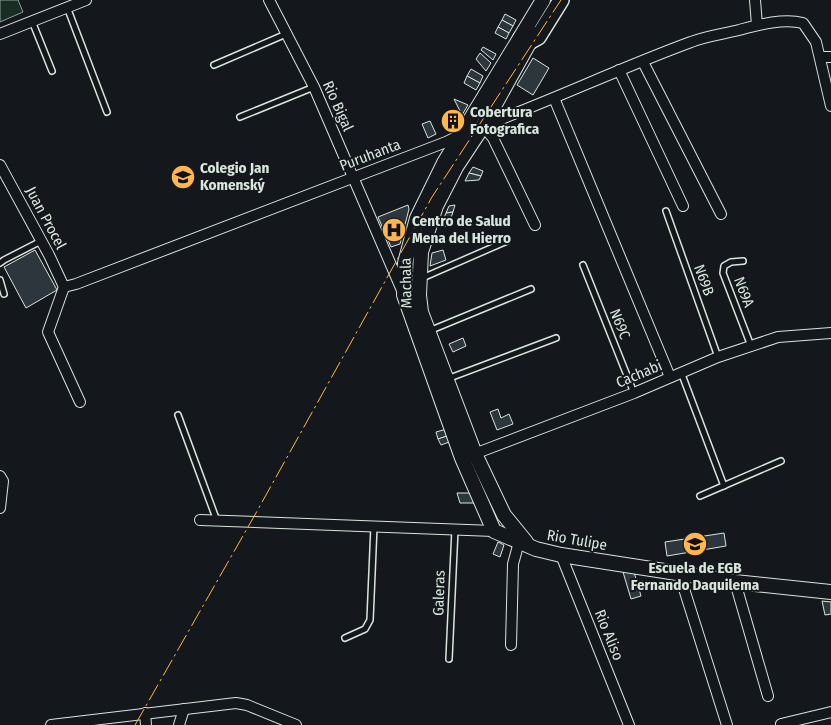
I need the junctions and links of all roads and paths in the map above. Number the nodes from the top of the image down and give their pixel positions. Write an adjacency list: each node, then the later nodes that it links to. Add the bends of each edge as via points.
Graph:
1 (269, 0): 10 (street, Rio Bigal)
2 (543, 0): 11 (main road, Machala)
3 (554, 0): 11 (main road, Machala)
4 (561, 0): 11 (main road, via 538,37)
5 (755, 0): 8 (street)
6 (76, 3): 7 (street); 21 (lane)
7 (32, 21): 9 (street); 17 (lane)
8 (756, 26): 12 (street, Puruhanta, via 803,23 816,42); 14 (street, Puruhanta, via 693,41)
9 (0, 34)
10 (286, 34): 15 (lane); 18 (street, Rio Bigal)
11 (525, 40): 23 (main road, Machala); 24 (main road, Machala)
12 (820, 57): 13 (street); 20 (street)
13 (831, 57)
14 (643, 62): 16 (street, Puruhanta); 29 (street)
15 (214, 65)
16 (619, 70): 19 (street, Puruhanta); 27 (street)
17 (52, 71)
18 (314, 87): 22 (lane); 26 (street, Rio Bigal)
19 (554, 98): 23 (street, Puruhanta); 49 (street)
20 (831, 106)
21 (107, 112)
22 (240, 117)
23 (483, 126): 24 (street, Puruhanta); 30 (street, via 493,138); 36 (main road, Machala, via 456,167 436,206 421,252)
24 (461, 134): 26 (street, Puruhanta); 41 (main road, Machala, via 417,218 405,262)
25 (0, 165): 31 (street, Juan Procel)
26 (354, 177): 38 (street, Puruhanta); 41 (street, Rio Bigal)
27 (683, 206)
28 (666, 211): 47 (lane, N69B)
29 (721, 214)
30 (535, 225)
31 (41, 240): 34 (lane); 38 (street, Juan Procel)
32 (507, 241): 36 (lane)
33 (743, 261): 46 (lane, N69A, via 724,266 723,273)
34 (0, 263)
35 (583, 265): 51 (lane, N69C)
36 (420, 279): 42 (main road, Machala)
37 (0, 280): 40 (lane)
38 (64, 287): 52 (street, via 48,332)
39 (531, 289): 43 (lane)
40 (4, 294)
41 (404, 295): 42 (street); 54 (main road, Machala)
42 (419, 295): 43 (main road, Machala)
43 (428, 331): 50 (main road, Machala)
44 (831, 333): 46 (street, Cachabi, via 778,337)
45 (556, 338): 50 (lane)
46 (752, 346): 47 (street, Cachabi)
47 (718, 357): 48 (street, Cachabi)
48 (681, 372): 49 (street, Cachabi); 57 (lane)
49 (670, 377): 51 (street, Cachabi)
50 (446, 379): 54 (main road, Machala)
51 (634, 393): 54 (street, Cachabi)
52 (80, 402)
53 (178, 415): 61 (lane)
54 (468, 456): 64 (main road, Machala); 65 (main road, Machala)
55 (782, 461): 57 (lane)
56 (0, 476): 59 (street, via 3,481)
57 (724, 486): 58 (lane)
58 (700, 496)
59 (0, 508)
60 (200, 520): 61 (street, Rio Tulipe)
61 (217, 521): 62 (street, Rio Tulipe)
62 (374, 526): 63 (street, Rio Tulipe); 70 (lane, via 370,620 366,629)
63 (454, 528): 64 (street, Rio Tulipe); 72 (lane, Galeras)
64 (494, 530): 65 (main road, Rio Tulipe)
65 (524, 543): 66 (main road, Rio Tulipe); 71 (street, via 514,564)
66 (562, 555): 67 (main road, Rio Tulipe); 82 (street, Rio Aliso)
67 (679, 573): 68 (main road, Rio Tulipe); 83 (street)
68 (734, 582): 69 (main road, Rio Tulipe); 73 (street)
69 (831, 592)
70 (345, 638)
71 (511, 645)
72 (449, 659)
73 (768, 696)
74 (184, 710): 76 (street); 80 (street); 81 (street, via 236,703)
75 (831, 712): 77 (street)
76 (145, 713): 78 (street); 79 (street)
77 (781, 724)
78 (51, 725)
79 (146, 725)
80 (179, 725)
81 (296, 725)
82 (629, 725)
83 (727, 725)

